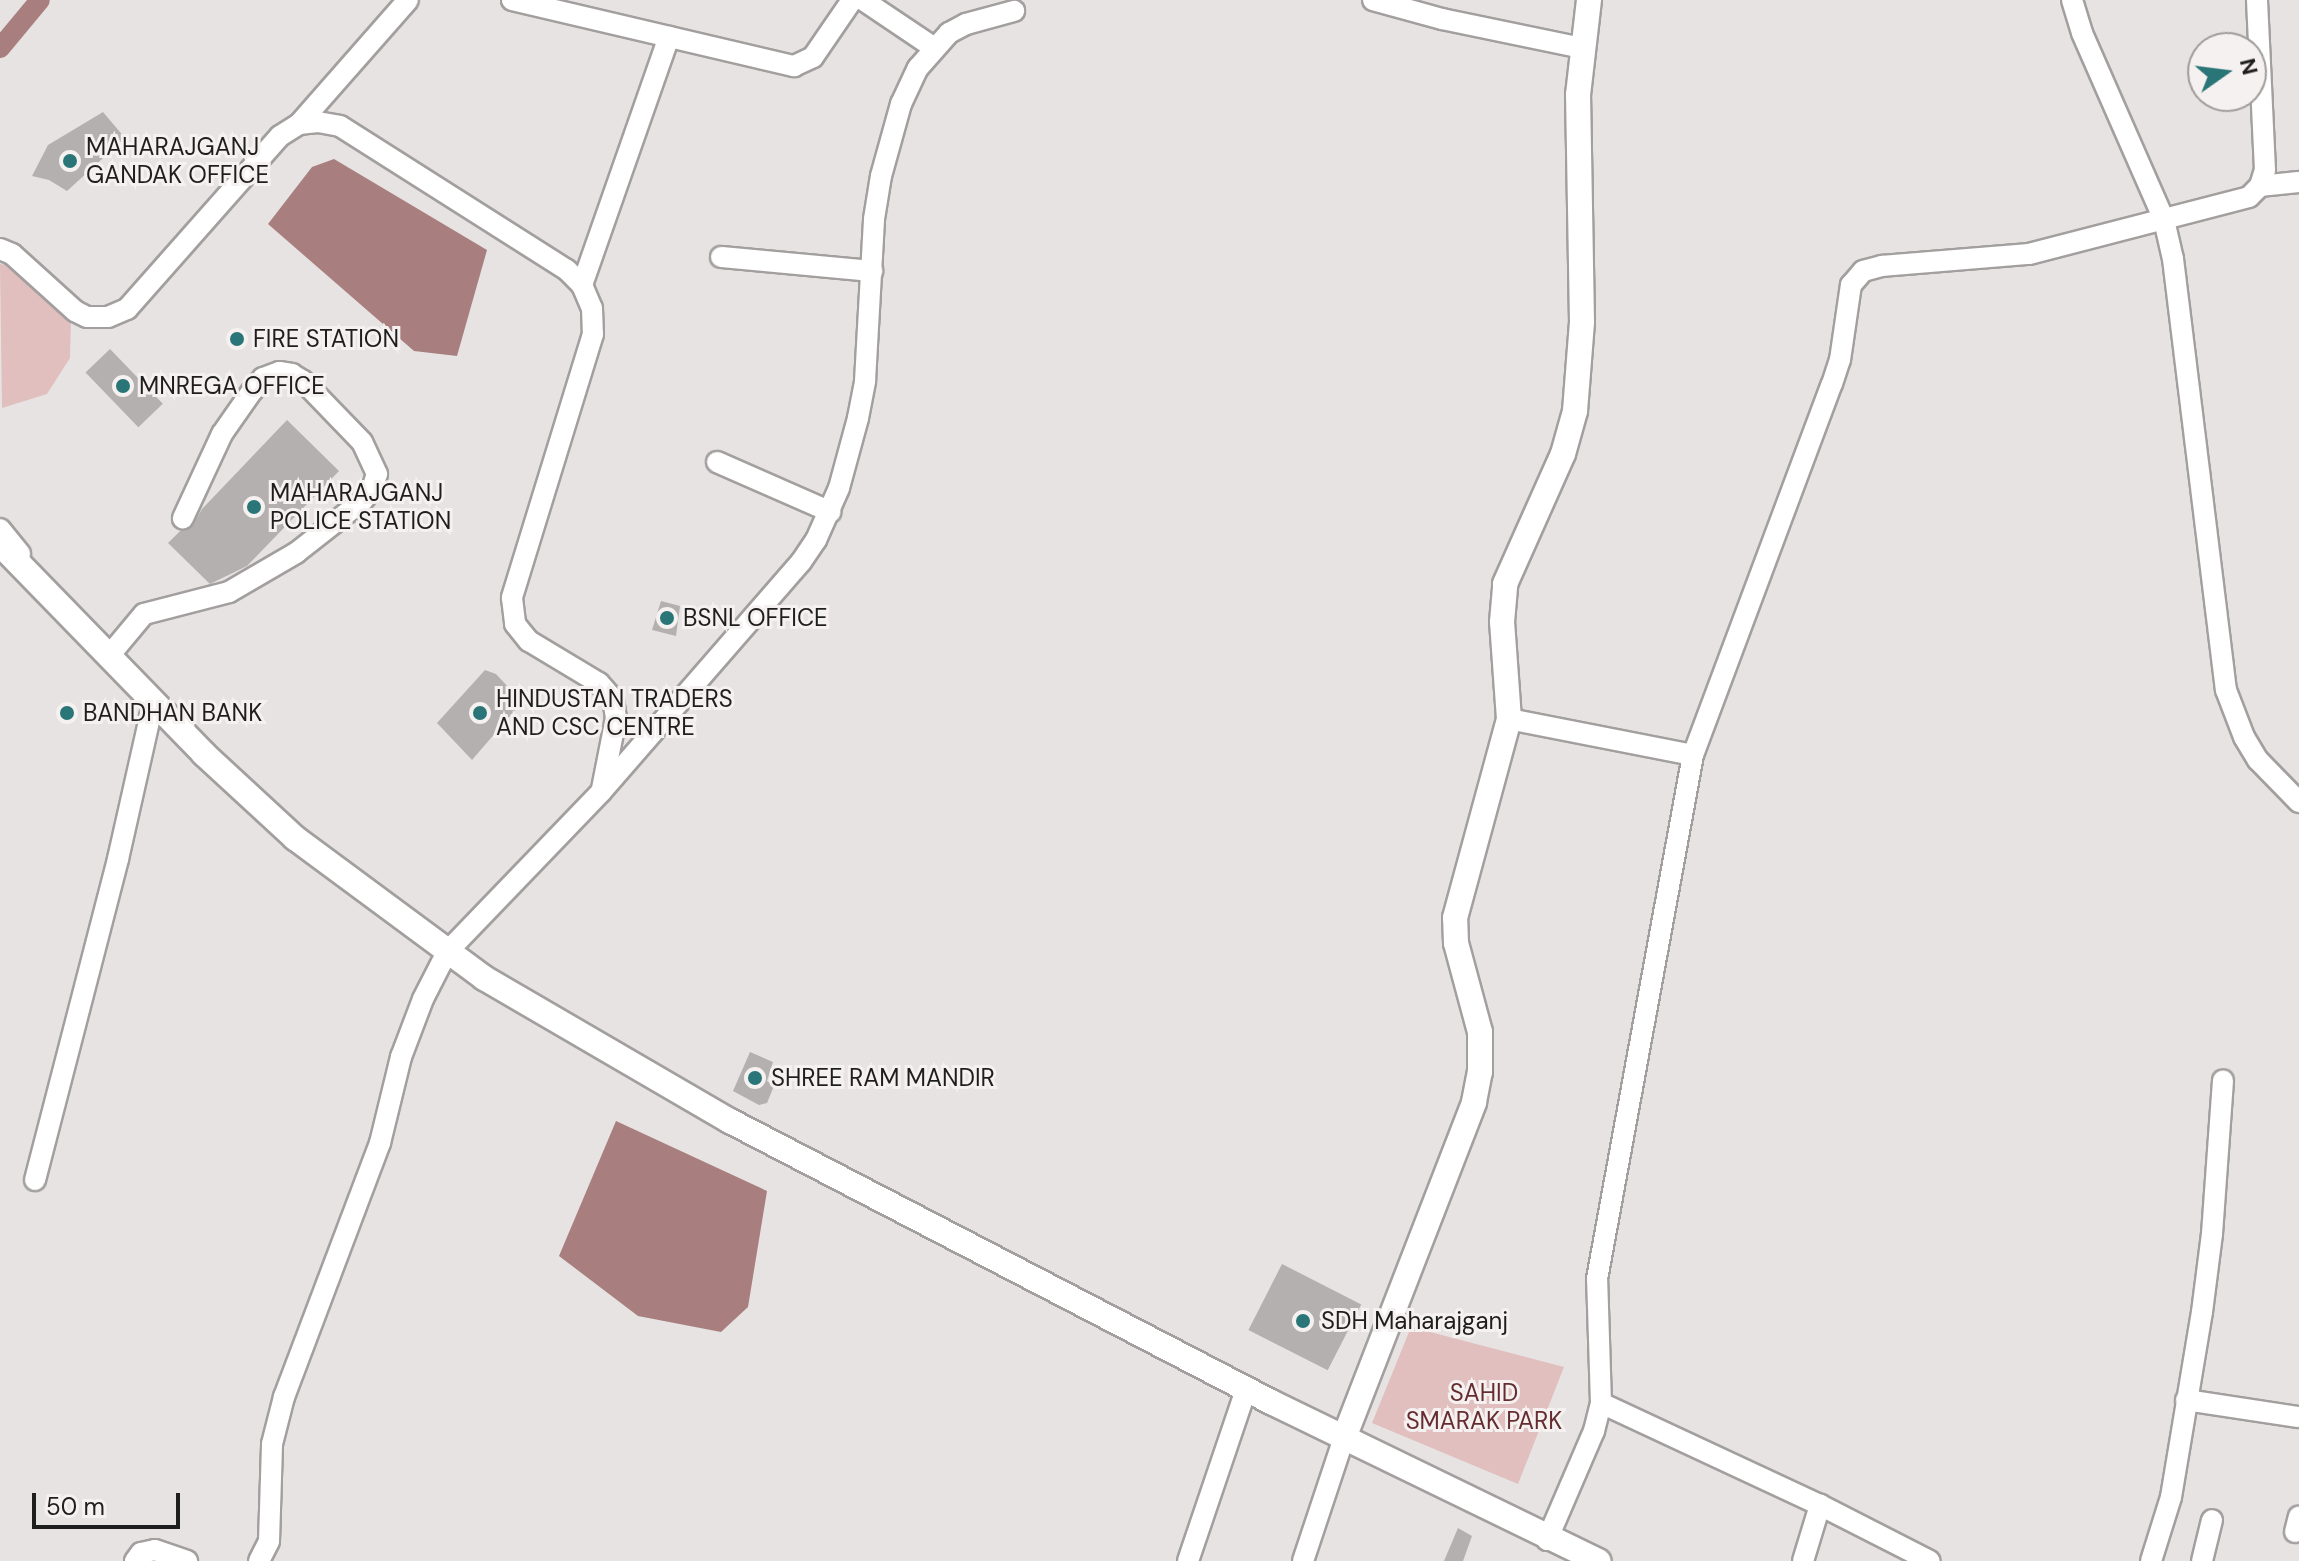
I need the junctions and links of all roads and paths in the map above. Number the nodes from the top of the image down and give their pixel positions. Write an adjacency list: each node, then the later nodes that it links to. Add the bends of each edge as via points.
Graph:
1 (408, 0): 13 (street)
2 (512, 0): 10 (street)
3 (852, 0): 10 (street, via 813,57 794,66)
4 (863, 0): 11 (street)
5 (1373, 0): 12 (street)
6 (1589, 0): 12 (street)
7 (2072, 0): 16 (street)
8 (2257, 0): 15 (street, via 2266,150)
9 (1014, 11): 11 (street, via 966,24)
10 (669, 37): 20 (street)
11 (933, 47): 19 (street, via 901,104 881,176)
12 (1582, 48): 29 (street, via 1578,387 1563,454 1505,584)
13 (299, 124): 17 (street, via 280,136 127,309 108,317 75,311); 20 (street, via 340,126 567,270)
14 (2299, 182): 15 (street)
15 (2260, 186): 16 (street, via 2249,197)
16 (2164, 220): 30 (street, via 2029,254 1863,271 1851,285 1832,384); 32 (street, via 2179,294 2226,690 2258,760)
17 (0, 249)
18 (721, 257): 19 (street)
19 (872, 271): 22 (street, via 858,418)
20 (582, 285): 31 (street, via 592,308 593,334 512,598 515,624 529,641 599,683 613,699 616,718)
21 (717, 462): 22 (street)
22 (831, 512): 31 (street, via 801,562)
23 (183, 518): 27 (street, via 222,434 263,378 279,372 303,381 362,442 377,474 362,501 296,553 229,592 144,614)
24 (0, 529): 26 (street)
25 (0, 544): 26 (street)
26 (80, 629): 27 (street)
27 (108, 657): 28 (street)
28 (153, 704): 33 (street, via 295,838); 35 (street)
29 (1509, 719): 30 (street); 40 (street, via 1455,918 1482,1052 1474,1102)
30 (1693, 755): 38 (street, via 1597,1279)
31 (601, 792): 33 (street)
32 (2299, 802)
33 (447, 952): 36 (street, via 730,1121); 47 (street, via 410,1028 380,1143 284,1397 272,1444 269,1541)
34 (2223, 1080): 37 (street, via 2209,1267)
35 (35, 1180)
36 (1246, 1390): 40 (street); 48 (street)
37 (2186, 1400): 39 (street); 52 (street, via 2171,1497)
38 (1601, 1403): 41 (street); 43 (street)
39 (2299, 1417)
40 (1344, 1438): 43 (street); 49 (street)
41 (1820, 1505): 50 (street); 51 (street)
42 (2212, 1520): 53 (street)
43 (1547, 1540): 44 (street)
44 (1585, 1558)
45 (135, 1561): 46 (street, via 141,1553 155,1550)
46 (187, 1561)
47 (259, 1561)
48 (1188, 1561)
49 (1303, 1561)
50 (1803, 1561)
51 (1930, 1561)
52 (2151, 1561)
53 (2202, 1561)

